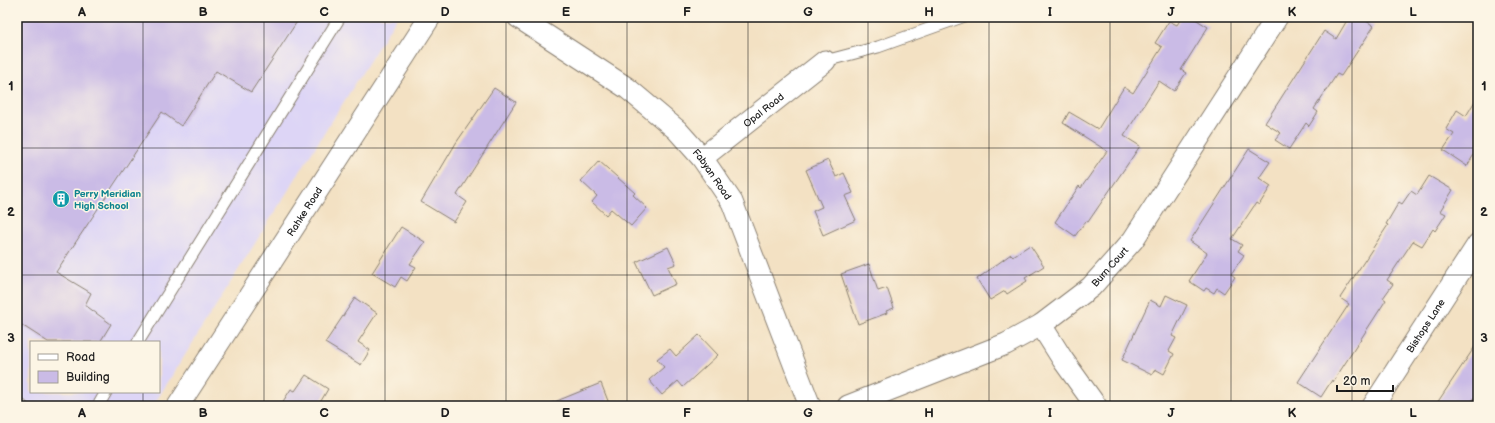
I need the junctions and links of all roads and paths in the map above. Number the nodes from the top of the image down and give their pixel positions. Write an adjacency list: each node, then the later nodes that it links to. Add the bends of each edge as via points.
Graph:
1 (340, 17): 10 (lane)
2 (518, 17): 7 (street, Fabyan Road, via 627,88 677,130)
3 (962, 17): 6 (lane, via 878,47)
4 (1277, 17): 9 (street, Burn Court, via 1133,240 1091,287)
5 (426, 18): 15 (street, Rahke Road)
6 (825, 61): 7 (street, Opal Road)
7 (702, 158): 16 (street, Fabyan Road, via 732,202)
8 (1478, 244): 19 (street, Bishops Lane)
9 (1041, 325): 17 (street, Burn Court, via 1006,344); 18 (street)
10 (139, 341)
11 (105, 393): 14 (lane)
12 (17, 403): 13 (lane)
13 (22, 406)
14 (98, 406)
15 (178, 406)
16 (810, 406)
17 (848, 406)
18 (1096, 406)
19 (1373, 406)

